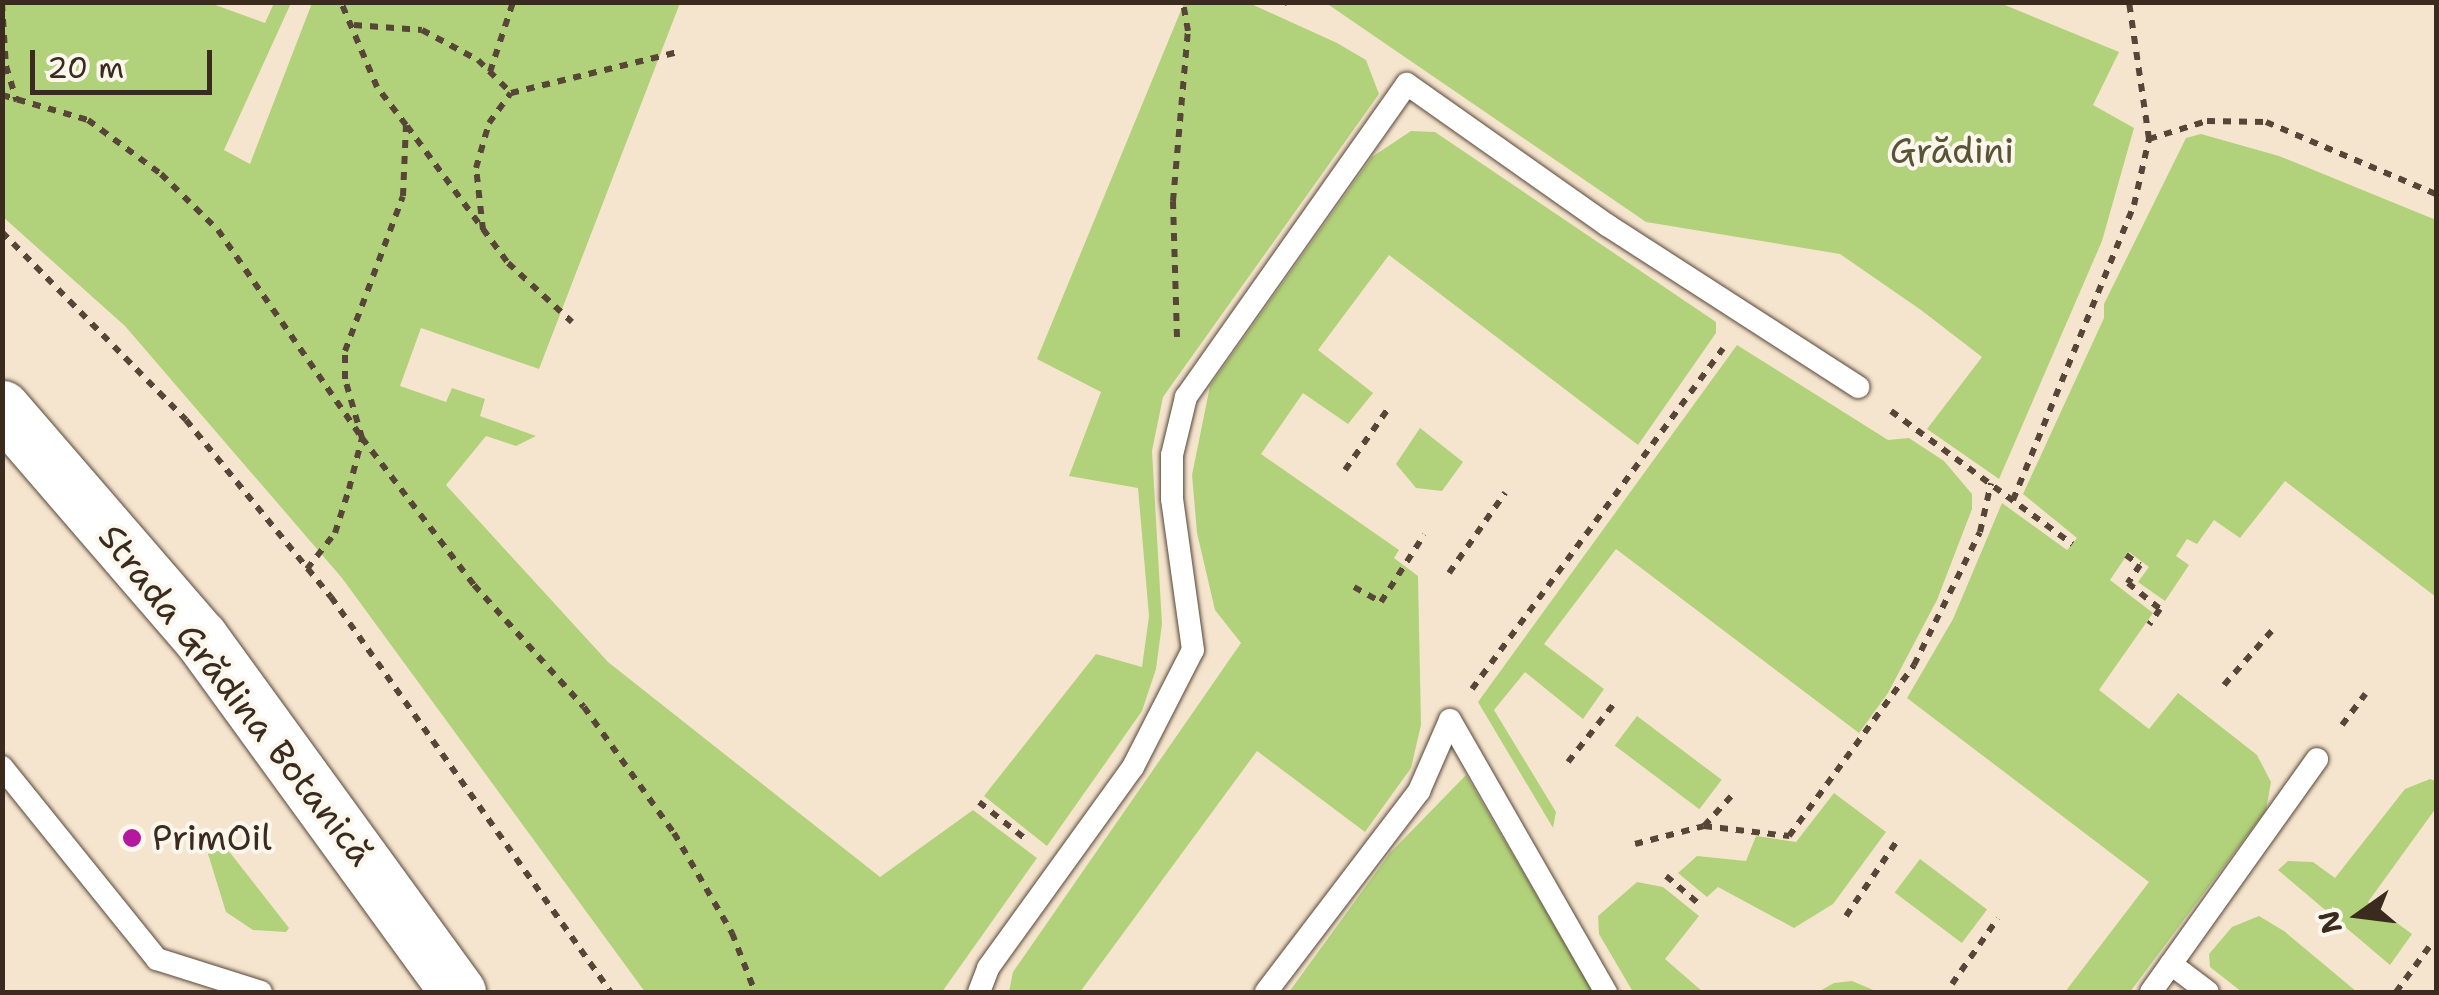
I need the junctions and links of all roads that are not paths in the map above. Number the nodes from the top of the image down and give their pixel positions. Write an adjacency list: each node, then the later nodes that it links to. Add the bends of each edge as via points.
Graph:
1 (1858, 387): 8 (lane, via 1407,84 1186,397 1172,455 1172,499 1193,650 1132,767 988,968)
2 (2, 408): 7 (main road, Strada Grădina Botanică, via 200,637)
3 (2317, 759): 5 (lane)
4 (2, 767): 6 (lane, via 157,959)
5 (2171, 964): 11 (lane); 12 (lane)
6 (260, 992)
7 (458, 992)
8 (980, 992)
9 (1266, 992): 10 (lane, via 1419,791 1450,720)
10 (1606, 992)
11 (2152, 992)
12 (2208, 992)

